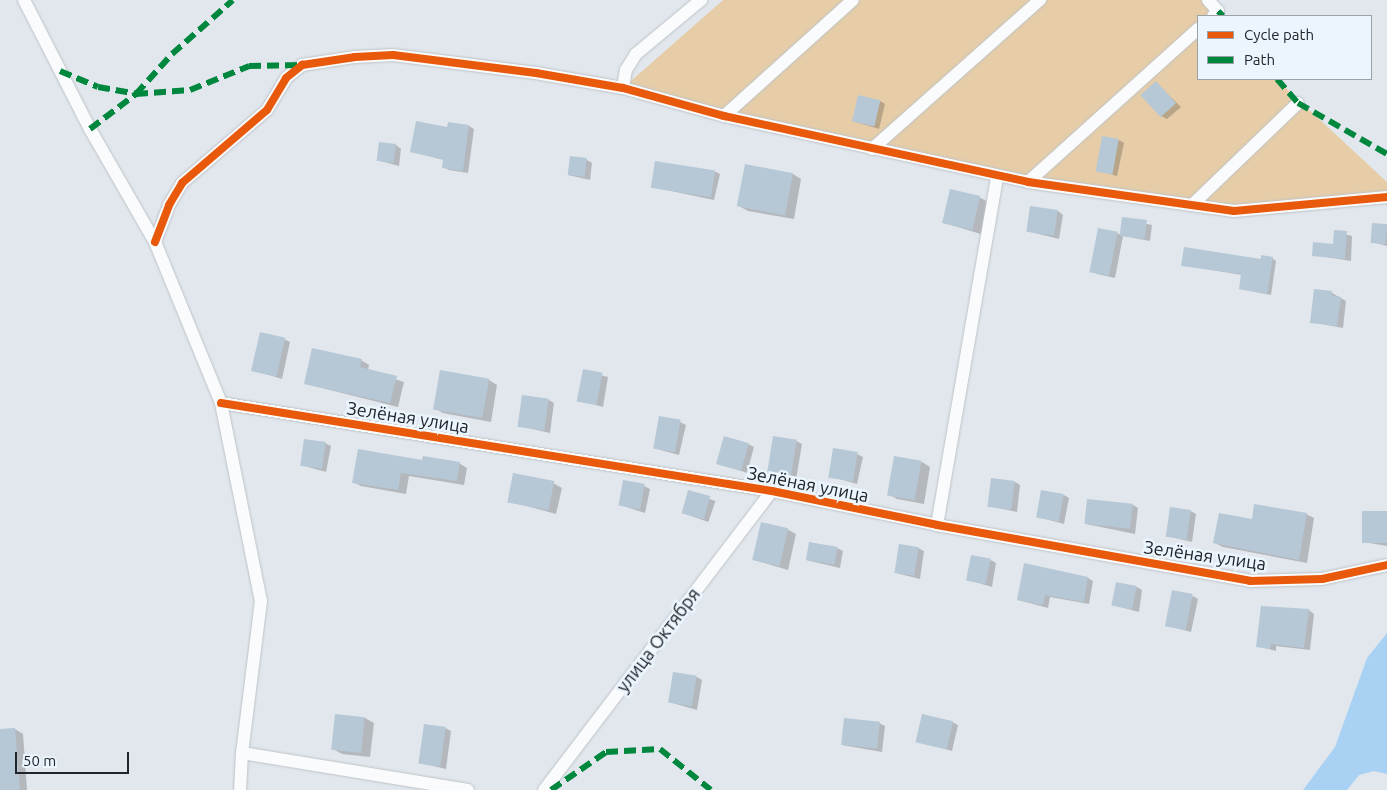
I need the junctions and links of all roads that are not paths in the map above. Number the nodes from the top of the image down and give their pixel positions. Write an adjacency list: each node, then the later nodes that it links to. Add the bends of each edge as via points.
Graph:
1 (24, 0): 16 (street, via 90,129)
2 (700, 0): 8 (street, via 636,54 626,70)
3 (853, 0): 10 (street)
4 (1040, 0): 11 (street)
5 (1208, 0): 6 (street, via 1218,11)
6 (1214, 15)
7 (1197, 30): 13 (street)
8 (623, 88): 10 (street); 16 (street, via 526,71 393,55 302,65 286,78 267,110 182,183 169,205)
9 (1298, 103): 15 (street)
10 (724, 116): 11 (street)
11 (872, 149): 12 (street)
12 (996, 176): 13 (street); 19 (street)
13 (1028, 182): 15 (street)
14 (1387, 197): 15 (street, via 1234,211)
15 (1192, 205)
16 (155, 242): 17 (street)
17 (222, 403): 18 (street, Зелёная улица); 21 (street, via 261,601)
18 (772, 491): 19 (street, Зелёная улица); 24 (street, улица Октября)
19 (936, 525): 20 (street, Зелёная улица, via 1250,581 1322,579)
20 (1387, 565)
21 (242, 754): 22 (street); 23 (street)
22 (240, 790)
23 (468, 790)
24 (544, 790)

